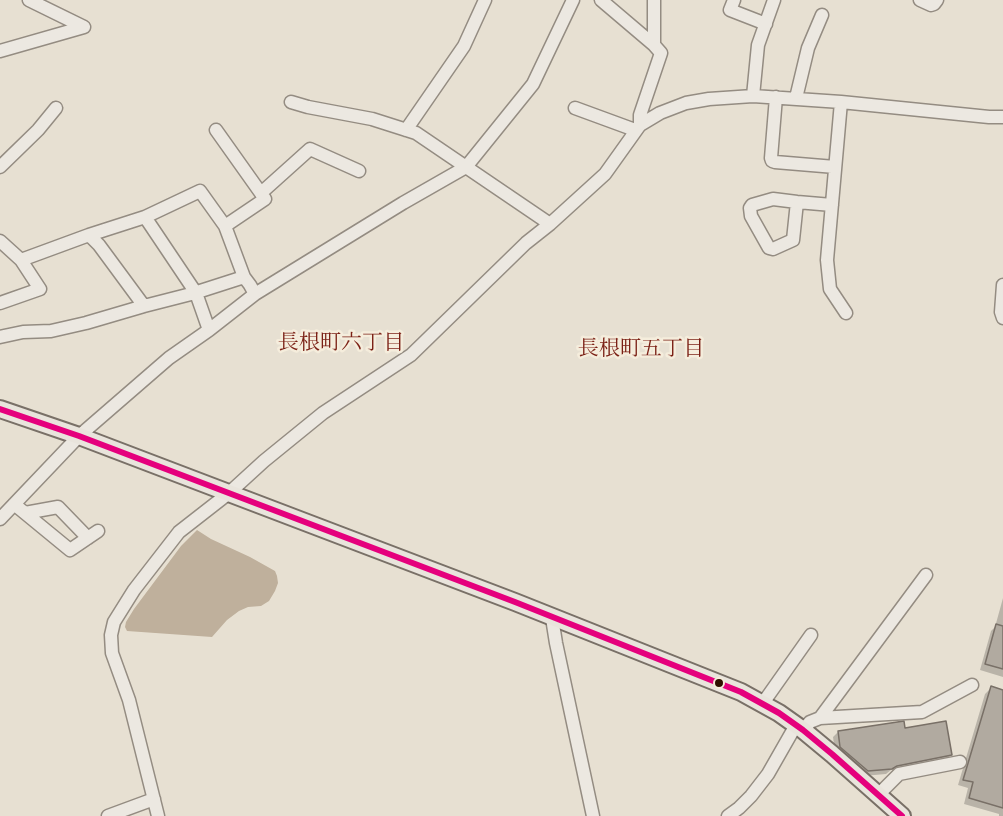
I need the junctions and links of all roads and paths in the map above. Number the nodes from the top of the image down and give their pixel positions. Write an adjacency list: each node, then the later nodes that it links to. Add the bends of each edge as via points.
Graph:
1 (29, 0): 13 (street, via 84,27)
2 (485, 0): 24 (street, via 464,46)
3 (573, 0): 26 (street, via 532,84)
4 (601, 0): 12 (street)
5 (654, 0): 12 (street)
6 (734, 0): 11 (street, via 730,10)
7 (774, 0): 11 (street)
8 (920, 0): 9 (street, via 930,6)
9 (937, 0)
10 (822, 15): 16 (street, via 808,48)
11 (766, 24): 14 (street, via 758,45)
12 (654, 45): 22 (street, via 661,53)
13 (0, 51)
14 (753, 96): 15 (street); 22 (street, via 686,103)
15 (776, 97): 16 (street); 27 (street, via 772,161)
16 (796, 98): 18 (street)
17 (291, 102): 24 (street)
18 (841, 102): 21 (street); 27 (street)
19 (56, 108): 25 (street)
20 (575, 108): 22 (street)
21 (1003, 117)
22 (637, 127): 33 (street, via 604,174)
23 (216, 130): 29 (street)
24 (406, 130): 26 (street)
25 (0, 167)
26 (466, 167): 33 (street); 41 (street)
27 (835, 167): 31 (street)
28 (359, 171): 29 (street, via 310,149)
29 (261, 193): 34 (street, via 265,199)
30 (797, 202): 30 (street, via 773,200 750,208 769,248 794,240); 31 (street)
31 (832, 205): 44 (street, via 827,260 830,289)
32 (145, 217): 34 (street, via 200,191); 35 (street); 40 (street)
33 (550, 224): 50 (street, via 411,355 323,413)
34 (225, 226): 38 (street)
35 (89, 235): 37 (street); 43 (street)
36 (0, 241): 37 (street)
37 (21, 260): 42 (street, via 40,289)
38 (244, 276): 40 (street); 41 (street)
39 (1003, 285): 45 (street)
40 (196, 293): 43 (street); 46 (street)
41 (255, 294): 46 (street)
42 (0, 303)
43 (144, 306): 47 (street, via 51,331)
44 (846, 313)
45 (1003, 318)
46 (209, 330): 49 (street)
47 (0, 337)
48 (0, 409): 49 (main road)
49 (79, 436): 50 (main road); 51 (street)
50 (230, 493): 57 (main road); 65 (street, via 179,532 114,622 112,653 129,700)
51 (14, 504): 52 (street); 53 (street)
52 (25, 513): 55 (street, via 58,507); 55 (street, via 70,550)
53 (1, 516)
54 (98, 531): 55 (street)
55 (87, 538)
56 (926, 576): 61 (street)
57 (552, 618): 60 (main road); 68 (street)
58 (811, 635): 60 (street)
59 (972, 685): 61 (street, via 922,712)
60 (763, 703): 62 (main road)
61 (820, 718): 62 (street)
62 (799, 728): 64 (main road); 69 (street, via 751,796)
63 (960, 762): 64 (street, via 899,774)
64 (878, 795): 70 (main road)
65 (154, 799): 66 (street); 67 (street)
66 (108, 816)
67 (158, 816)
68 (593, 816)
69 (728, 816)
70 (902, 816)

